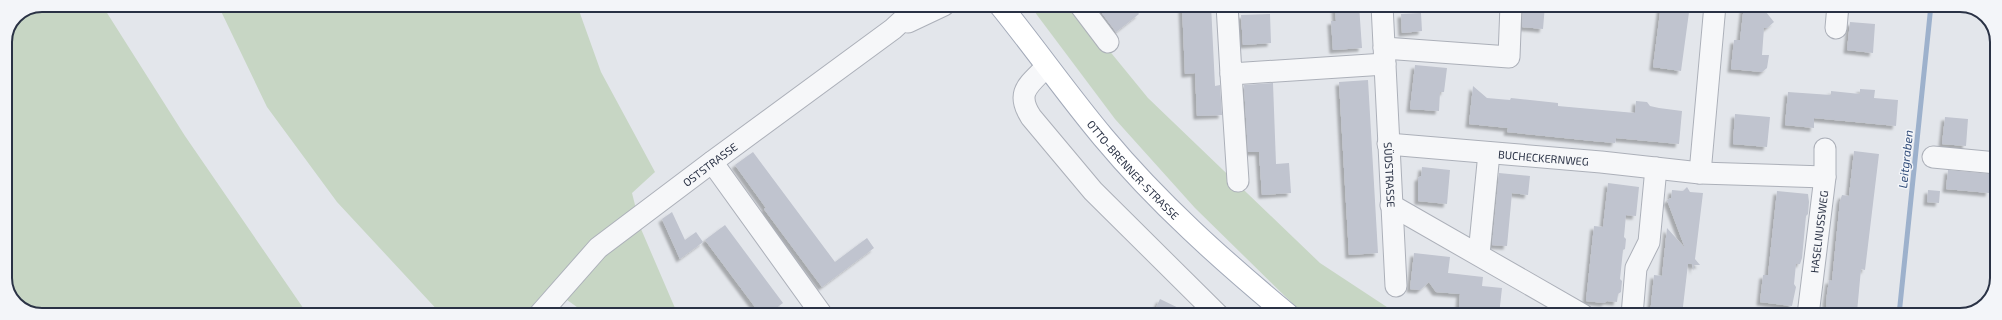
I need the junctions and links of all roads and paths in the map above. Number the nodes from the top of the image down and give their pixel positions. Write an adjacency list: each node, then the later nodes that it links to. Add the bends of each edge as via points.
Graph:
1 (912, 12): 11 (street, OSTSTRASSE)
2 (930, 12): 11 (street, OSTSTRASSE)
3 (1005, 12): 14 (main road, OTTO-BRENNER-STRASSE)
4 (1085, 12): 12 (street)
5 (1227, 12): 15 (street)
6 (1382, 12): 13 (street, SÜDSTRASSE)
7 (1511, 12): 13 (street, via 1509,57)
8 (1714, 12): 23 (street)
9 (1837, 12): 10 (street)
10 (1836, 28)
11 (893, 30): 20 (street, OSTSTRASSE)
12 (1108, 42)
13 (1385, 56): 15 (street); 16 (street, SÜDSTRASSE)
14 (1046, 66): 31 (street, via 1026,88 1022,98 1031,117 1093,191); 32 (main road, OTTO-BRENNER-STRASSE, via 1103,137 1168,209)
15 (1231, 74): 25 (street)
16 (1388, 144): 18 (street, BUCHECKERNWEG); 26 (street, SÜDSTRASSE)
17 (1824, 149): 24 (street, HASELNUSSWEG)
18 (1489, 153): 22 (street, BUCHECKERNWEG); 27 (street)
19 (1933, 157): 21 (street)
20 (712, 162): 29 (street, OSTSTRASSE, via 598,248); 30 (street)
21 (1990, 162)
22 (1656, 168): 23 (street, BUCHECKERNWEG); 34 (street, via 1649,242 1636,268)
23 (1700, 173): 24 (street, BUCHECKERNWEG)
24 (1825, 177): 35 (street, HASELNUSSWEG)
25 (1238, 181)
26 (1392, 205): 27 (street); 28 (street, SÜDSTRASSE)
27 (1479, 254): 33 (street)
28 (1396, 286)
29 (545, 308)
30 (817, 308)
31 (1211, 308)
32 (1280, 308)
33 (1569, 308)
34 (1633, 308)
35 (1809, 308)

